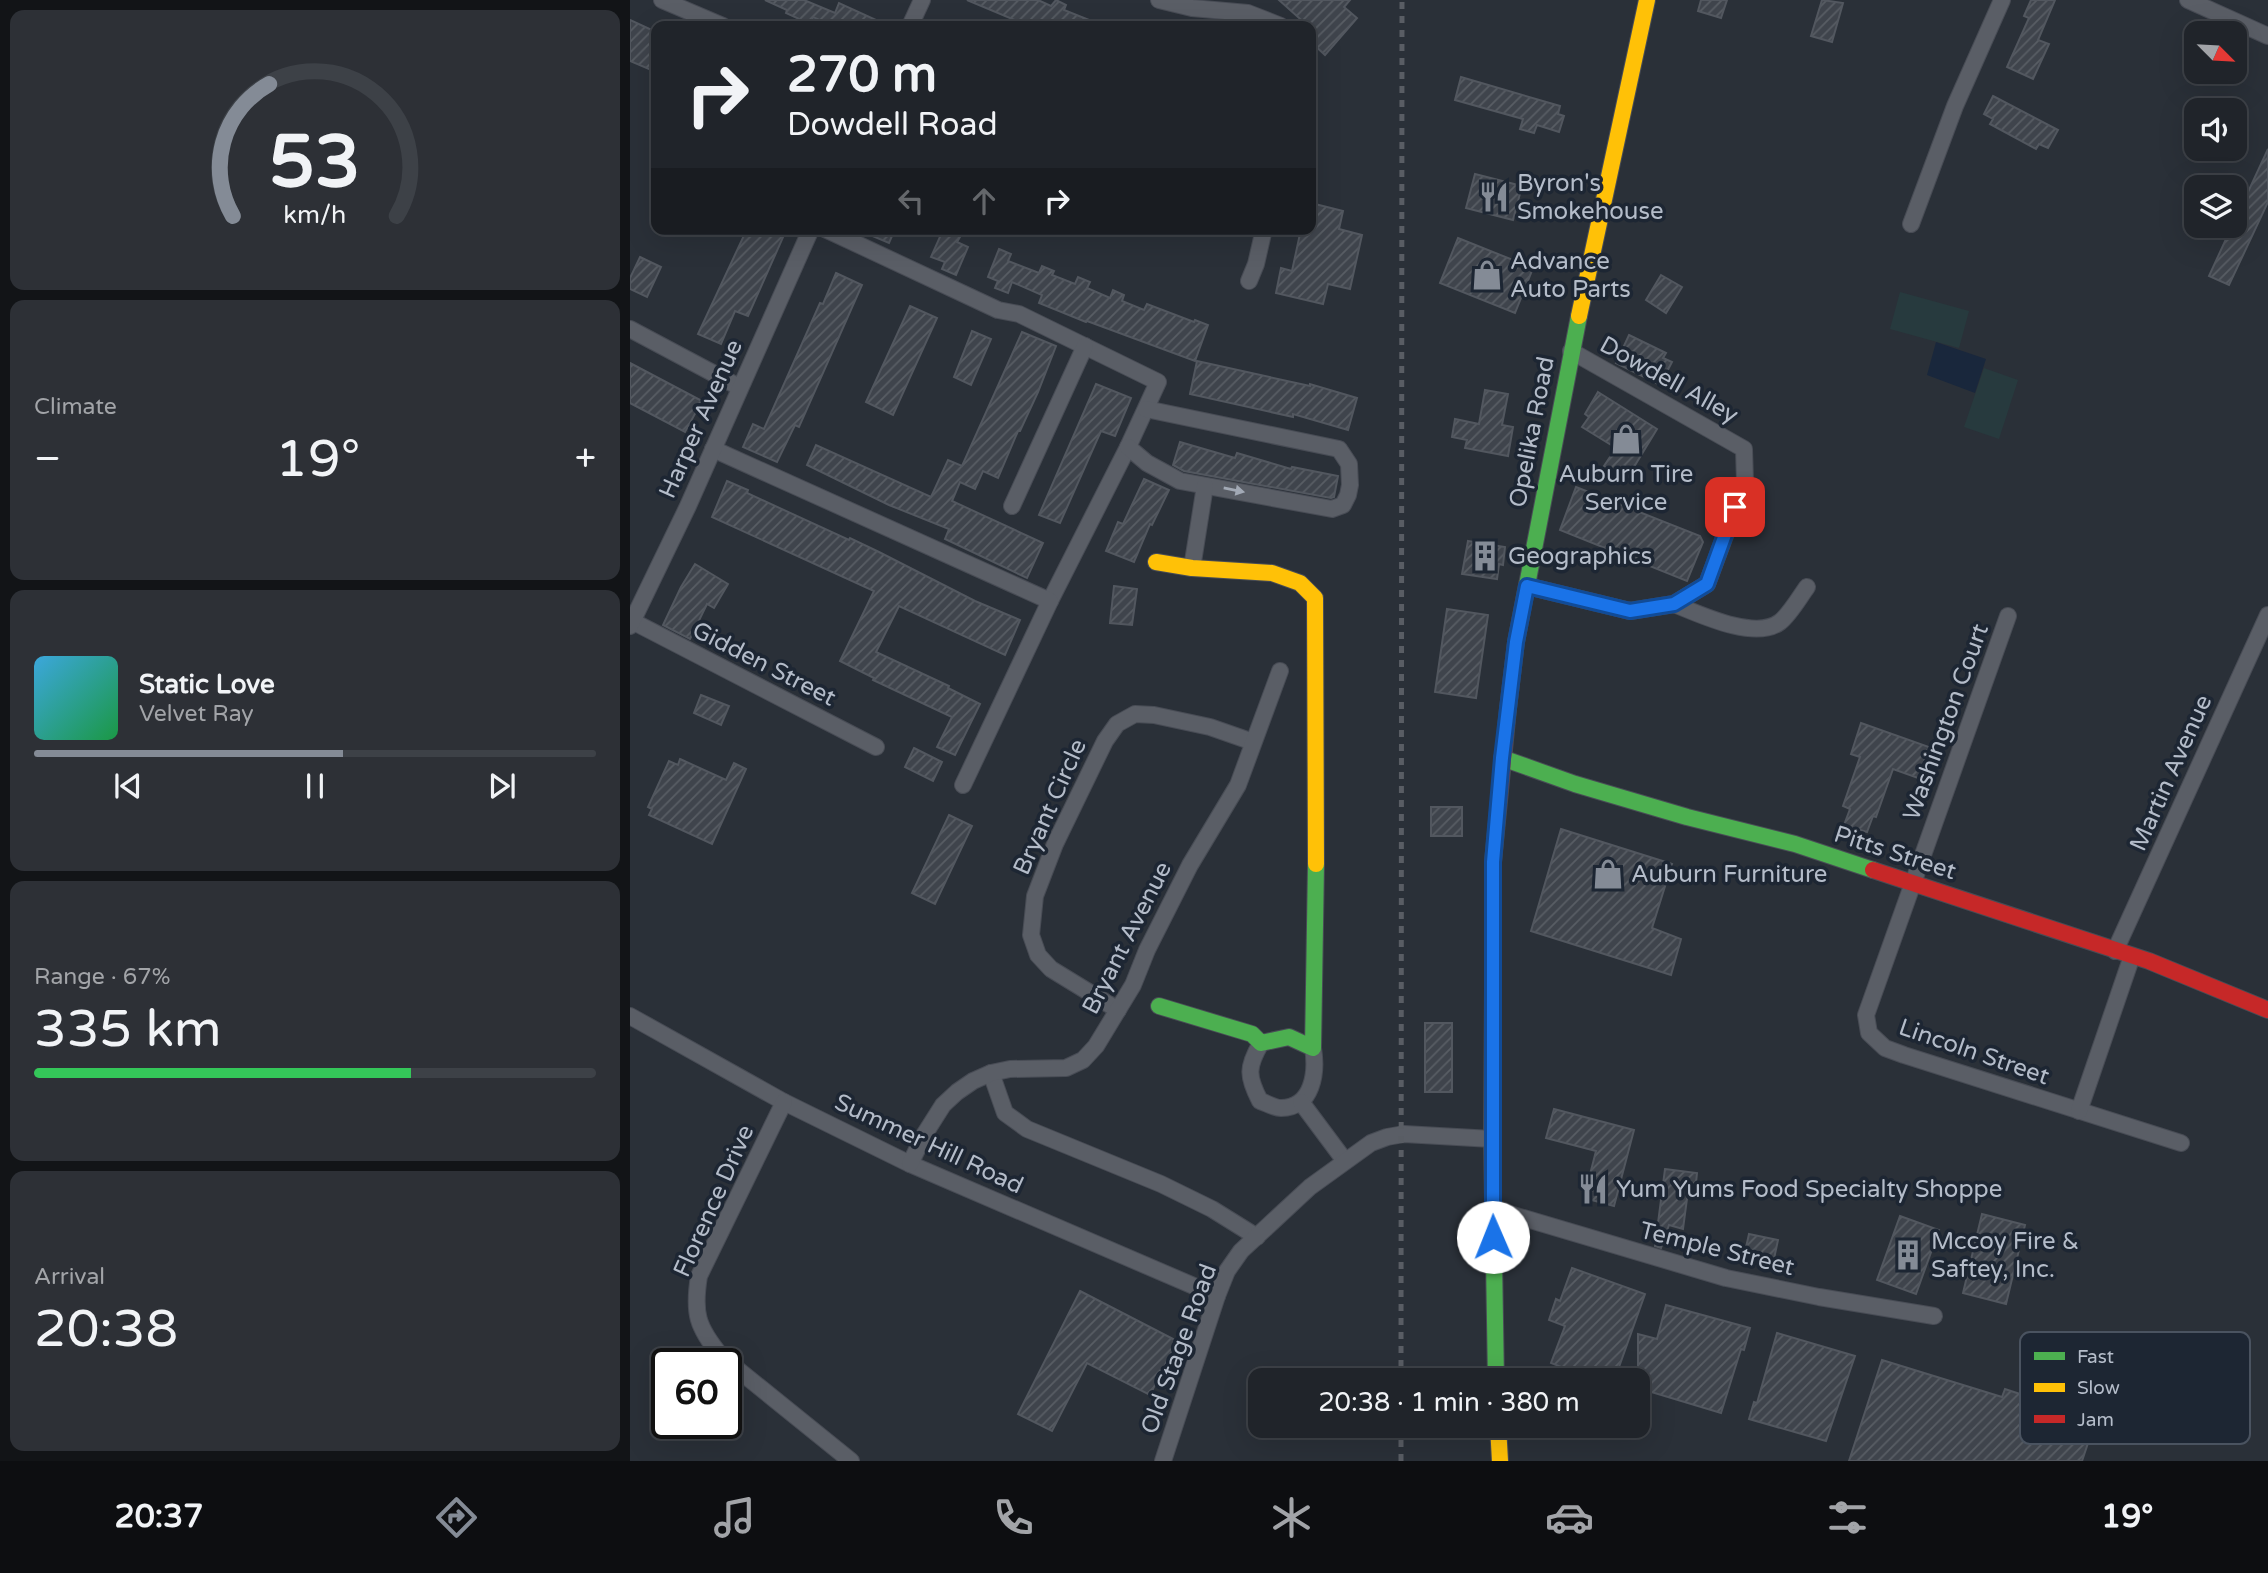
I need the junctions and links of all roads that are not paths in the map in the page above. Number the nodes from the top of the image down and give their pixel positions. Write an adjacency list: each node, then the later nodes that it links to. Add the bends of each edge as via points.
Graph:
1 (662, 0): 7 (street)
2 (922, 0): 8 (street)
3 (1159, 0): 9 (street, via 1248,13)
4 (1647, 0): 18 (street, Opelika Road)
5 (2002, 0): 11 (street, via 1955,106)
6 (2188, 0): 10 (street)
7 (711, 21)
8 (912, 21)
9 (1268, 21)
10 (2268, 36)
11 (1911, 224)
12 (808, 235): 19 (street, Harper Avenue)
13 (838, 235): 17 (street)
14 (1263, 235): 15 (street)
15 (1249, 281)
16 (630, 329): 19 (street)
17 (1085, 346): 20 (street, via 1158,382); 24 (street)
18 (1570, 351): 27 (street, Opelika Road); 30 (street, Dowdell Alley, via 1744,449 1745,482 1707,584)
19 (739, 387): 22 (street, Harper Avenue)
20 (1146, 408): 21 (street); 23 (street, one-way to 20, via 1332,509 1343,505 1348,495 1349,464 1339,449)
21 (1128, 447): 23 (street, via 1180,481); 29 (street)
22 (713, 449): 29 (street); 33 (street, Harper Avenue)
23 (1205, 486): 26 (street)
24 (1012, 506)
25 (1156, 562): 26 (street)
26 (1192, 568): 47 (street, via 1272,573 1300,583 1315,598)
27 (1527, 586): 30 (street, via 1630,611); 37 (street, Opelika Road)
28 (1807, 587): 30 (street, via 1779,623 1754,630 1718,622)
29 (1050, 601): 38 (street)
30 (1674, 604)
31 (2268, 615): 40 (street, Martin Avenue)
32 (2008, 616): 39 (street, Washington Court)
33 (631, 624): 36 (street, Gidden Street)
34 (1280, 671): 35 (street, Bryant Avenue)
35 (1254, 742): 43 (street, Bryant Avenue, via 1238,785 1189,865); 43 (street, Bryant Circle, via 1210,727 1135,714 1116,724 1105,741 1035,896 1031,935 1038,955 1051,970)
36 (876, 747)
37 (1502, 758): 39 (street, Pitts Street, via 1575,784 1795,844); 52 (street, Opelika Road, via 1493,862)
38 (963, 785)
39 (1913, 883): 40 (street, Pitts Street); 51 (street, Lincoln Street, via 1866,1015 1869,1033 1894,1052)
40 (2115, 951): 41 (street, Pitts Street)
41 (2132, 956): 44 (street, Pitts Street); 51 (street)
42 (1160, 1006): 46 (street, via 1252,1034)
43 (1118, 1010): 48 (street, Bryant Avenue, via 1096,1046 1066,1069)
44 (2268, 1010)
45 (630, 1016): 49 (street, Summer Hill Road)
46 (1261, 1043): 47 (street, via 1289,1037); 50 (street, via 1250,1068 1250,1083 1260,1101 1278,1108)
47 (1313, 1048): 50 (street, via 1313,1085)
48 (991, 1073): 55 (street, Bryant Avenue, via 943,1105); 57 (street, via 1005,1113 1027,1129 1161,1184)
49 (784, 1102): 55 (street, Summer Hill Road); 62 (street, Florence Drive, via 699,1276 698,1321 721,1356)
50 (1301, 1102): 54 (street)
51 (2079, 1111): 53 (street, Lincoln Street)
52 (1492, 1139): 54 (street, Old Stage Road, via 1404,1134 1371,1143); 56 (street, Opelika Road)
53 (2181, 1143)
54 (1345, 1161): 57 (street, Old Stage Road)
55 (910, 1164): 58 (street, Summer Hill Road)
56 (1493, 1209): 59 (street, Temple Street, via 1726,1278); 60 (street, Opelika Road)
57 (1257, 1237): 58 (street, Old Stage Road, via 1227,1271)
58 (1217, 1296): 63 (street, Old Stage Road)
59 (1934, 1316)
60 (1496, 1368)
61 (1499, 1438): 64 (street)
62 (851, 1461)
63 (1163, 1461)
64 (1500, 1461)

